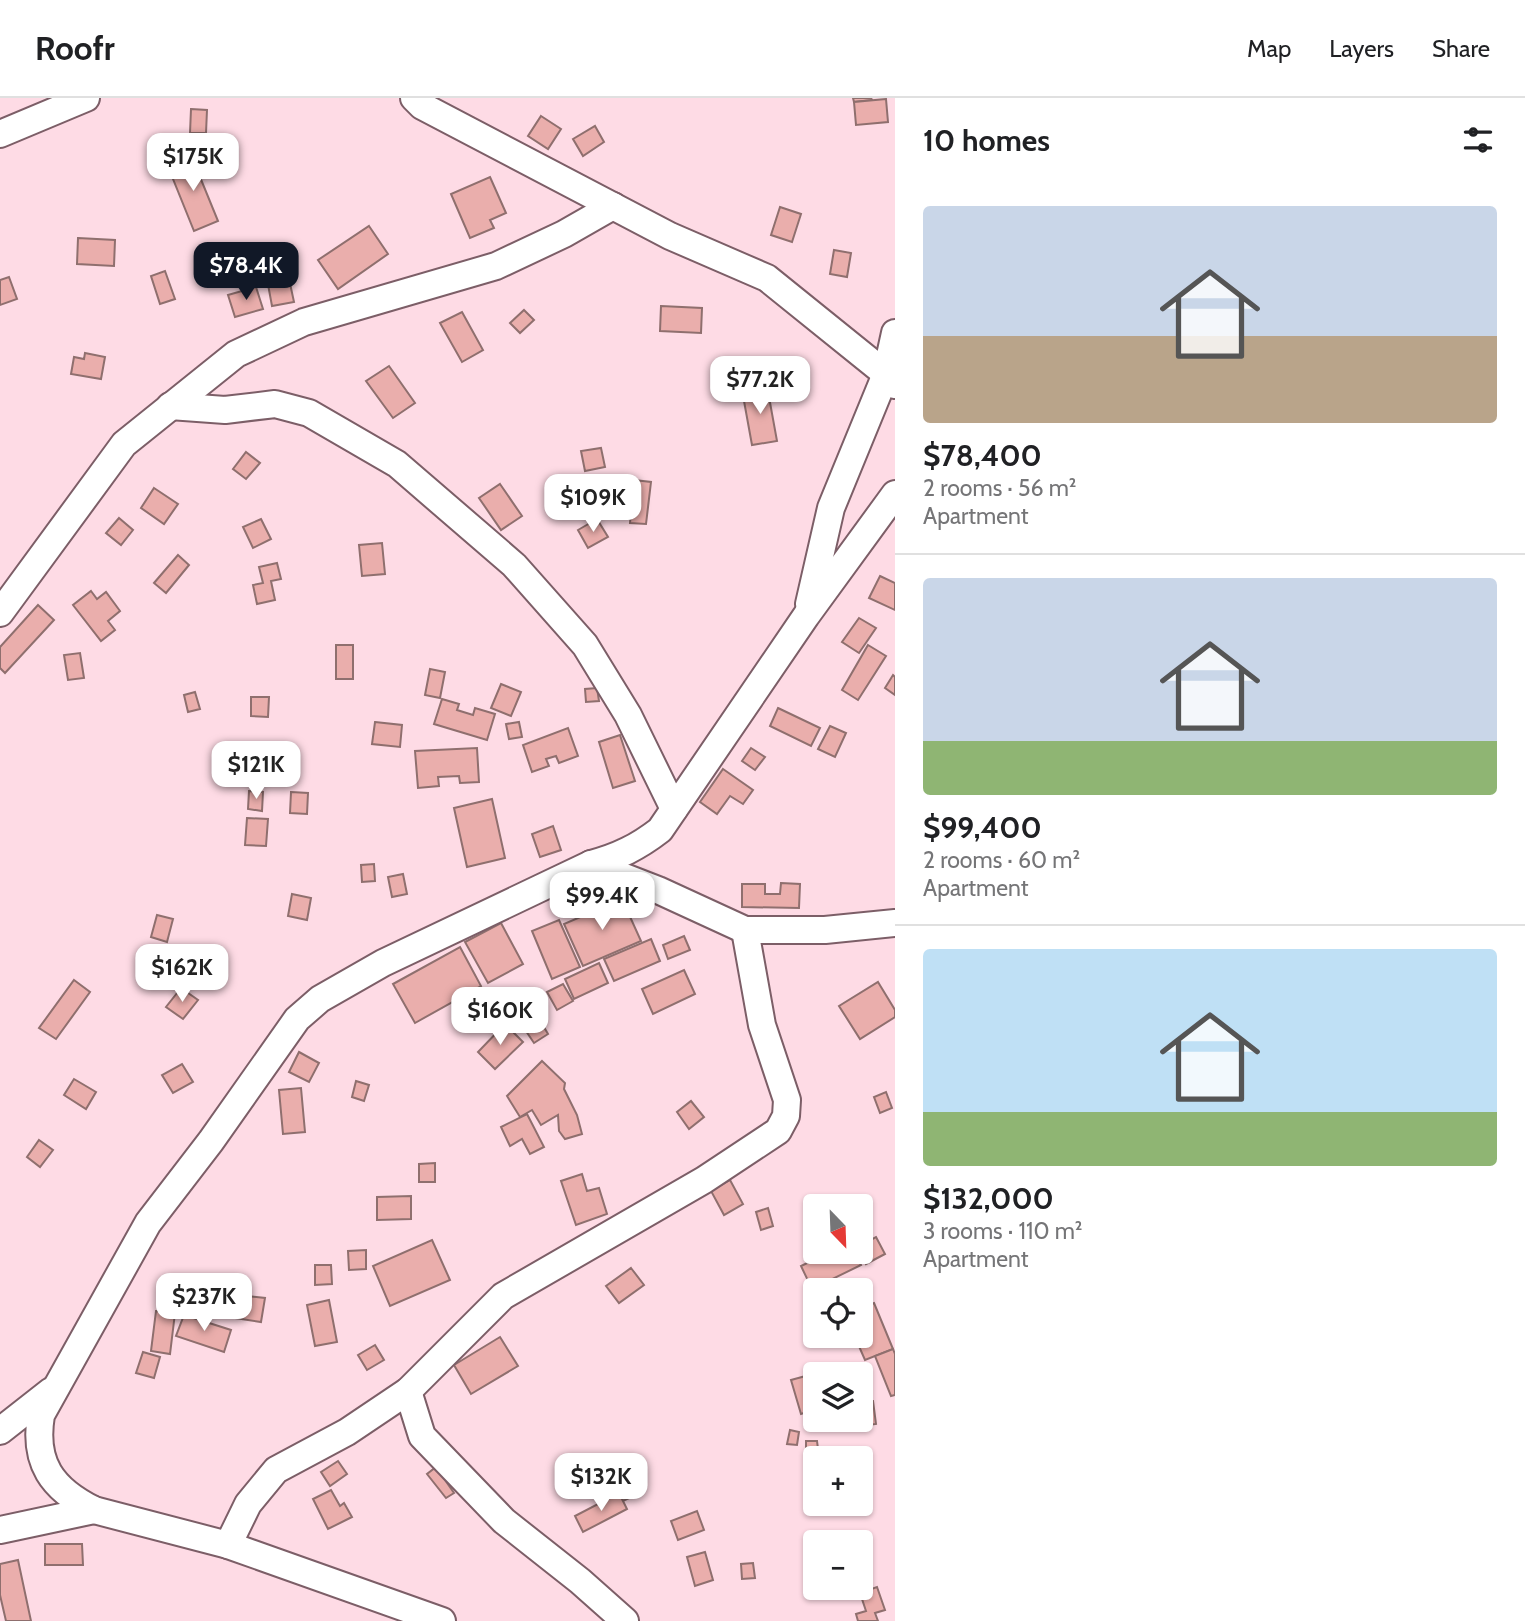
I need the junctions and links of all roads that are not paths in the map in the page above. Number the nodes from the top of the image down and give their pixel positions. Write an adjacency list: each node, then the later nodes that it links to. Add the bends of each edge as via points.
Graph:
1 (86, 98): 3 (street)
2 (414, 98): 4 (street)
3 (0, 134)
4 (613, 206): 6 (street, via 767,278); 7 (street, via 496,266 304,322 236,354)
5 (895, 333): 6 (street)
6 (890, 379): 10 (street, via 831,509)
7 (170, 406): 9 (street, via 124,444); 11 (street, via 225,410 275,404 309,413 397,464 514,565 585,645 628,715)
8 (895, 494): 10 (street)
9 (0, 613)
10 (806, 616): 11 (street)
11 (674, 809): 12 (street, via 660,830 639,846)
12 (591, 864): 14 (street); 15 (street, via 371,969 320,999 298,1019 148,1223)
13 (895, 923): 14 (street, via 825,930)
14 (745, 930): 16 (street, via 762,1025 787,1100 786,1116 778,1131 704,1180 503,1296)
15 (55, 1387): 17 (street); 18 (street, via 37,1435 46,1470 57,1486)
16 (408, 1391): 20 (street, via 347,1432 276,1470 248,1504); 22 (street, via 422,1436 504,1521)
17 (0, 1431)
18 (94, 1510): 19 (street); 20 (street)
19 (0, 1530)
20 (228, 1545): 21 (street)
21 (442, 1621)
22 (625, 1621)

